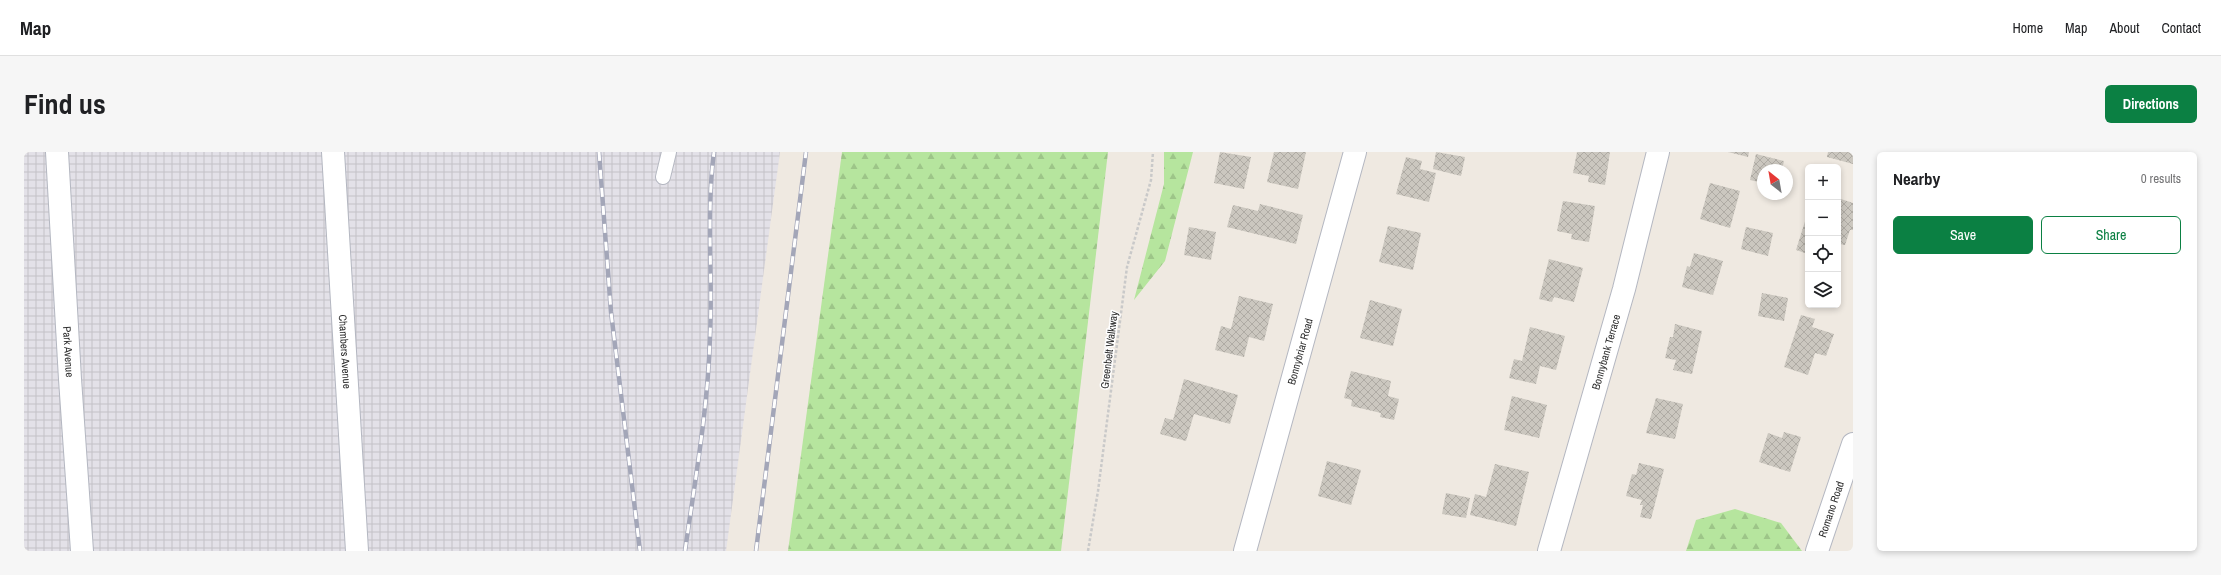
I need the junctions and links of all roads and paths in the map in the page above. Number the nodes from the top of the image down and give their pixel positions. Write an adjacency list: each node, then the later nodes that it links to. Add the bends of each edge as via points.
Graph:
1 (57, 152): 9 (street, Park Avenue)
2 (333, 152): 10 (street, Chambers Avenue)
3 (669, 152): 7 (lane)
4 (1152, 152): 11 (path, Greenbelt Walkway, via 1151,180 1127,267)
5 (1355, 152): 12 (street, Bonnybriar Road)
6 (1658, 152): 13 (street, Bonnybank Terrace, via 1624,289)
7 (663, 177)
8 (1853, 444): 14 (street, Romano Road)
9 (82, 551)
10 (357, 551)
11 (1088, 551)
12 (1246, 551)
13 (1549, 551)
14 (1817, 551)

